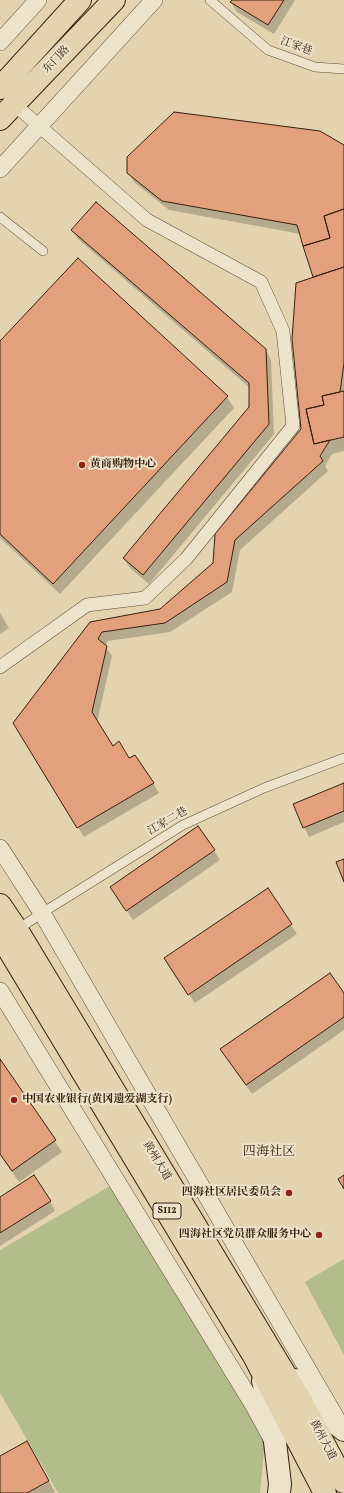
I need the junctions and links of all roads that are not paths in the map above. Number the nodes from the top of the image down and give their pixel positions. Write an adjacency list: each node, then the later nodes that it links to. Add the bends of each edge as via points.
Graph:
1 (38, 0): 6 (street)
2 (80, 0): 8 (main road, 东门路)
3 (114, 0): 9 (main road, 东门路)
4 (154, 0): 10 (street)
5 (210, 0): 7 (lane, 江家巷, via 268,50 315,67)
6 (0, 42)
7 (344, 69)
8 (0, 88)
9 (7, 112): 10 (street)
10 (39, 126): 11 (street); 14 (street, via 147,220 261,282 283,331 293,426 186,559 145,598 87,604)
11 (0, 169)
12 (0, 217): 13 (lane)
13 (43, 252)
14 (0, 666)
15 (344, 758): 18 (lane, 江家二巷, via 264,788 183,825)
16 (0, 848): 18 (street)
17 (0, 905): 19 (main road, 黄州大道 / S112)
18 (42, 913): 19 (lane, 江家二巷); 22 (street)
19 (8, 932): 21 (main road, 黄州大道 / S112)
20 (0, 991): 23 (street, via 253,1404)
21 (268, 1362): 22 (main road); 23 (main road, via 269,1406); 24 (main road, 黄州大道 / S112, via 301,1401); 26 (main road, 黄州大道 / S112)
22 (343, 1429)
23 (276, 1447): 25 (main road)
24 (344, 1482)
25 (279, 1493)
26 (325, 1493)

